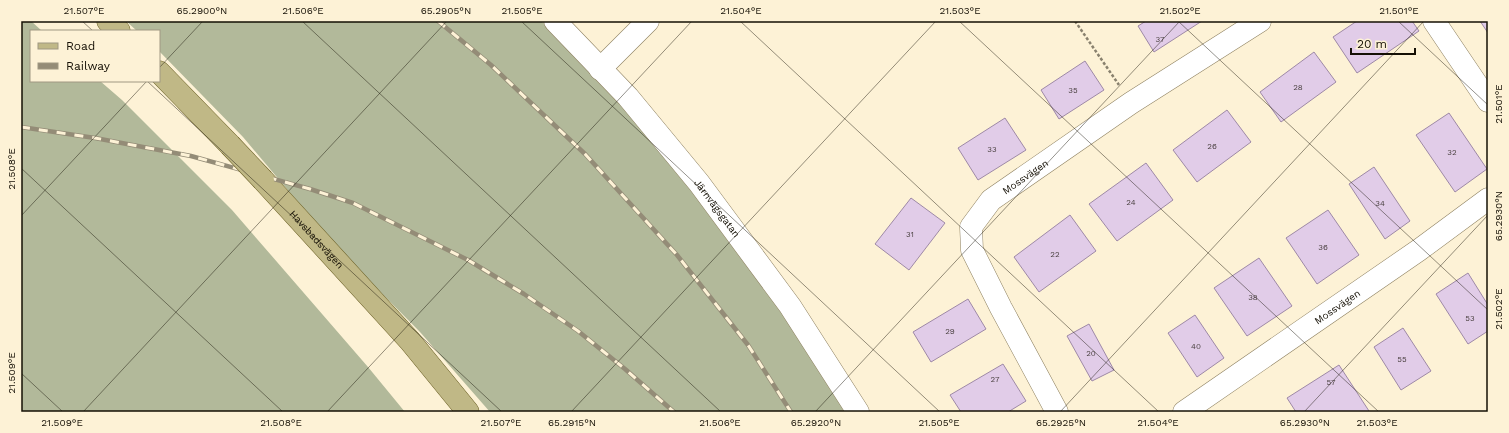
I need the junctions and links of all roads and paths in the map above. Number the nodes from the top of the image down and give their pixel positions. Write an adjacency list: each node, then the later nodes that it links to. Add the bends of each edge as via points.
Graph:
1 (108, 21): 7 (main road)
2 (555, 21): 8 (street, Järnvägsgatan)
3 (648, 21): 8 (street)
4 (1075, 21): 11 (path)
5 (1260, 21): 11 (street, Mossvägen)
6 (1434, 21): 10 (street)
7 (118, 30)
8 (600, 69): 14 (street, Järnvägsgatan, via 628,97 700,183 790,306)
9 (160, 73): 13 (main road, Havsbadsvägen, bridge, via 263,180 410,342)
10 (1488, 102)
11 (1132, 104): 15 (street, Mossvägen, via 991,200 971,227 972,250)
12 (1488, 199): 16 (street, Mossvägen, via 1419,250)
13 (468, 412)
14 (858, 412)
15 (1057, 412)
16 (1184, 412)

